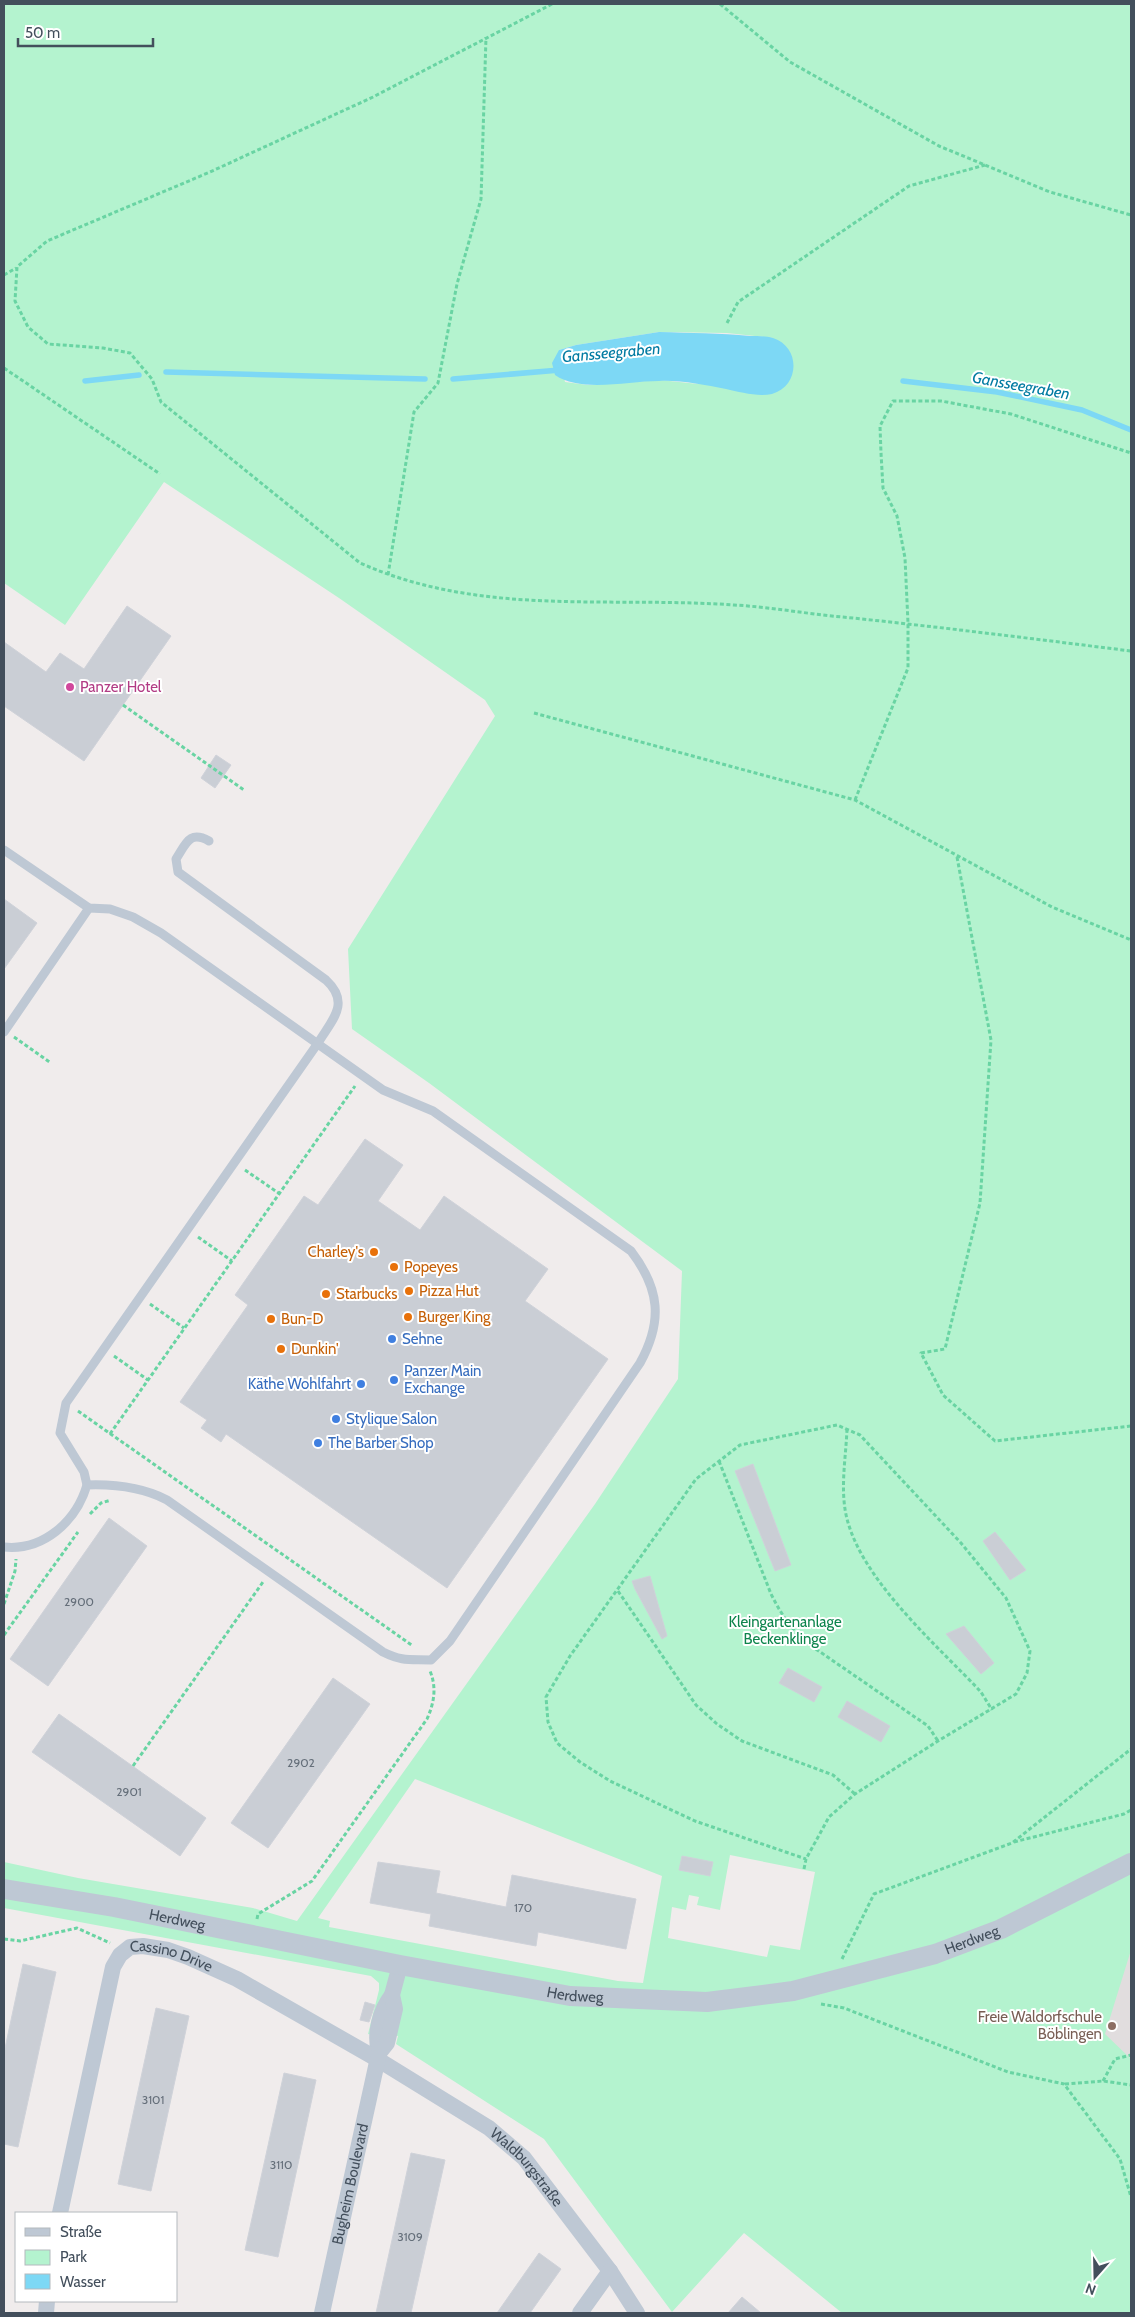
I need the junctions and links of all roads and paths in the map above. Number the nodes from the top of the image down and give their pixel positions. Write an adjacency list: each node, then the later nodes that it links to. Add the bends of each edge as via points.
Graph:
1 (552, 4): 3 (path)
2 (720, 4): 4 (path, via 790,62 939,146)
3 (486, 37): 6 (path, via 364,101 210,172 48,241); 12 (path, via 481,199 457,284 438,382 414,412)
4 (986, 165): 5 (path, via 1050,192); 8 (path, via 909,186 738,302)
5 (1131, 215)
6 (16, 267): 7 (path); 12 (path, via 15,301 34,333 48,344 130,353 152,379 161,402 360,563)
7 (4, 275)
8 (727, 324)
9 (4, 368): 11 (path)
10 (1131, 453): 13 (path, via 1011,414 940,402 893,401 880,426 883,488 899,524 905,558)
11 (160, 474)
12 (388, 575): 13 (path, via 463,594 555,602 734,605)
13 (908, 623): 14 (path); 18 (path, via 908,668)
14 (1131, 651)
15 (123, 705): 17 (path)
16 (534, 713): 18 (path)
17 (244, 790)
18 (855, 800): 21 (path)
19 (209, 841): 25 (lane, via 200,836 188,840 176,859 178,872 336,989 340,1000 337,1013)
20 (4, 850): 22 (lane)
21 (957, 857): 23 (path, via 1052,907); 37 (path, via 991,1040 980,1194 946,1349 921,1353 943,1395 995,1441)
22 (89, 908): 24 (lane); 25 (lane, via 110,909 140,921)
23 (1131, 940)
24 (4, 1031): 26 (path)
25 (318, 1043): 27 (lane); 28 (lane)
26 (51, 1063)
27 (363, 1076): 29 (path); 53 (lane, via 383,1090 432,1110 631,1251 644,1267 656,1304 650,1345 640,1363 450,1641)
28 (235, 1162): 29 (path); 30 (lane)
29 (280, 1194): 31 (path)
30 (187, 1229): 31 (path); 32 (lane)
31 (232, 1261): 33 (path)
32 (140, 1297): 33 (path); 34 (lane)
33 (184, 1328): 35 (path)
34 (104, 1350): 35 (path); 36 (lane)
35 (148, 1380): 39 (path)
36 (66, 1403): 39 (path); 42 (lane, via 60,1433 84,1472)
37 (1131, 1426)
38 (847, 1429): 40 (path, via 837,1425 740,1445); 54 (path, via 845,1509 860,1552 877,1580 981,1692); 54 (path, via 860,1435 895,1470 1006,1598 1030,1650 1027,1673 1016,1694)
39 (110, 1434): 41 (path)
40 (719, 1461): 50 (path, via 696,1479); 55 (path, via 771,1594 798,1636 928,1726)
41 (178, 1482): 44 (path); 53 (path)
42 (87, 1485): 44 (lane, via 136,1488); 48 (lane, via 83,1500 60,1529 44,1541)
43 (114, 1499): 45 (path, via 101,1503)
44 (167, 1500): 49 (lane)
45 (87, 1519)
46 (81, 1526): 52 (path)
47 (4, 1547): 48 (lane)
48 (16, 1549): 51 (path, via 15,1571)
49 (270, 1572): 53 (lane, via 383,1652 408,1661); 57 (path)
50 (618, 1591): 58 (path, via 696,1705 717,1724 742,1741 832,1776); 61 (path, via 570,1656 546,1697 548,1722 557,1743 610,1781 686,1817)
51 (4, 1604)
52 (4, 1635)
53 (428, 1659): 65 (path, via 435,1694 428,1719 325,1865 312,1881 258,1914)
54 (992, 1710): 55 (path)
55 (938, 1741): 58 (path)
56 (1131, 1749): 60 (path)
57 (133, 1766)
58 (855, 1794): 61 (path, via 829,1817)
59 (1131, 1810): 60 (path)
60 (1012, 1843): 69 (path, via 874,1894 841,1962)
61 (806, 1859): 63 (path)
62 (1131, 1863): 69 (street, Herdweg, via 1001,1929 935,1954)
63 (804, 1869)
64 (4, 1889): 65 (street, Herdweg, via 114,1907)
65 (254, 1936): 68 (street, Herdweg)
66 (4, 1940): 67 (path, via 20,1941 77,1928 109,1942)
67 (120, 1955): 72 (street, Cassino Drive, via 130,1947 143,1946 188,1957 237,1979); 77 (street, Cassino Drive, via 113,1967)
68 (398, 1959): 70 (street, Herdweg, via 570,1996 707,2002); 72 (street, Bugheim Boulevard, via 392,1995 384,2006 379,2025)
69 (836, 1981): 70 (street, Herdweg)
70 (793, 1991): 74 (path, via 816,2003 844,2008 1008,2072)
71 (1131, 2055): 73 (path, via 1115,2059)
72 (378, 2056): 78 (street, Waldburgstraße, via 489,2128 524,2158); 79 (street, Bugheim Boulevard)
73 (1103, 2081): 74 (path); 75 (path)
74 (1064, 2084): 76 (path, via 1120,2159)
75 (1131, 2085)
76 (1131, 2196)
77 (60, 2212)
78 (610, 2271): 80 (street); 81 (street, Waldburgstraße)
79 (322, 2313)
80 (580, 2313)
81 (638, 2313)

